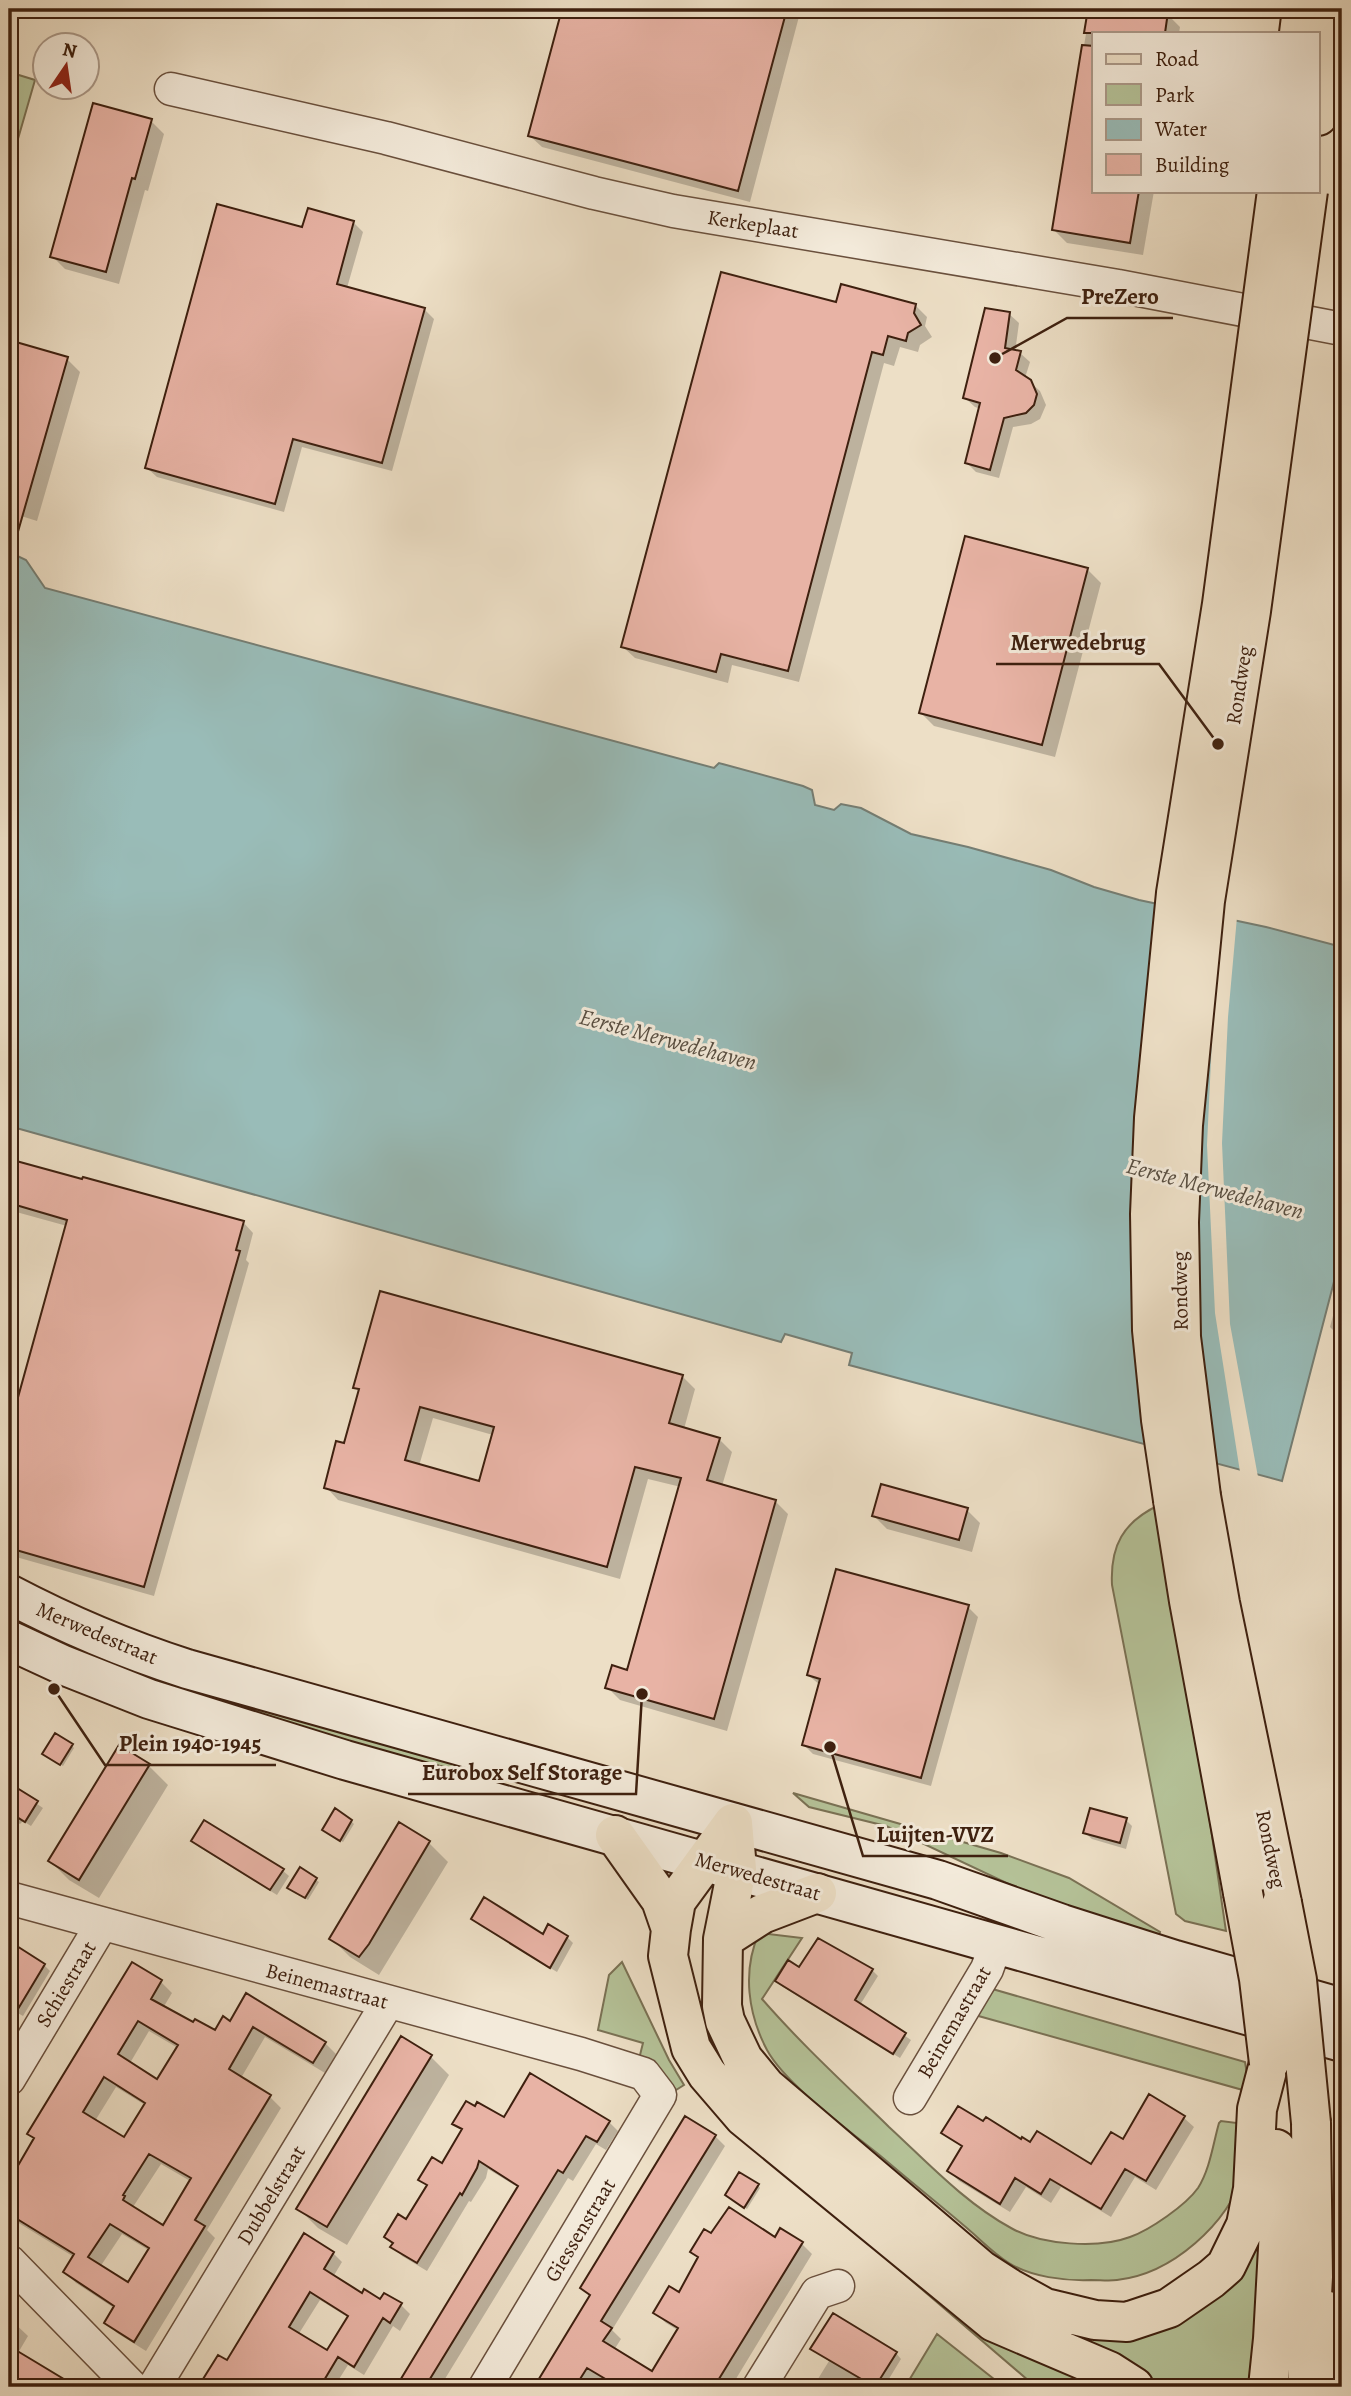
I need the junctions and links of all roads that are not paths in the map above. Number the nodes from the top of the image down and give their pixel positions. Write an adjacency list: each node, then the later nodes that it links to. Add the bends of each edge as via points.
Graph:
1 (1302, 9): 3 (main road)
2 (1332, 9): 5 (main road)
3 (1299, 32)
4 (171, 89): 8 (street, Kerkeplaat, via 673,211)
5 (1320, 101)
6 (1278, 192): 9 (main road, Rondweg, bridge, via 1222,604 1176,893 1154,1118 1152,1330 1161,1420)
7 (1308, 192): 9 (main road, Rondweg, bridge, via 1251,611 1205,901 1183,1125 1179,1222)
8 (1342, 329)
9 (1187, 1498): 29 (main road, Rondweg, bridge, via 1189,1601 1259,1979 1269,2063); 31 (main road, Rondweg, bridge, via 1220,1603 1297,1980 1311,2123)
10 (9, 1594): 12 (main road, Merwedestraat, via 141,1654)
11 (9, 1640): 13 (main road, Merwedestraat)
12 (189, 1659): 13 (street); 14 (main road, Merwedestraat)
13 (174, 1708): 15 (main road, Merwedestraat)
14 (733, 1823): 16 (main road); 24 (main road, Merwedestraat, via 938,1880 1062,1924)
15 (615, 1835): 16 (main road, Merwedestraat); 20 (main road, via 661,1900)
16 (721, 1865): 17 (main road, Merwedestraat); 20 (main road, via 676,1901); 21 (main road)
17 (817, 1893): 21 (main road, via 762,1914); 22 (main road, Merwedestraat)
18 (9, 1898): 19 (street, Beinemastraat)
19 (102, 1924): 23 (street, Beinemastraat); 27 (street, Schiestraat)
20 (671, 1929): 38 (main road, via 668,1956 691,2048 744,2117 994,2322 1109,2371)
21 (723, 1939): 29 (main road, via 725,2021 743,2059 766,2087 981,2270 1045,2308 1127,2322 1170,2308 1226,2266 1246,2225)
22 (996, 1944): 25 (main road, Merwedestraat); 28 (street, Beinemastraat, via 987,1969)
23 (388, 2002): 26 (street, Beinemastraat); 35 (street, Dubbelstraat)
24 (1342, 2008)
25 (1342, 2042)
26 (644, 2074): 36 (street, Giessenstraat, via 660,2095)
27 (9, 2079)
28 (910, 2098)
29 (1266, 2111): 39 (main road, Rondweg, via 1279,2230)
30 (9, 2261): 34 (street)
31 (1312, 2277): 33 (main road, via 1332,2320); 40 (main road, Rondweg)
32 (838, 2286): 37 (street, via 817,2293)
33 (1342, 2386)
34 (132, 2387)
35 (154, 2387)
36 (485, 2387)
37 (759, 2387)
38 (1134, 2387)
39 (1268, 2387)
40 (1307, 2387)

